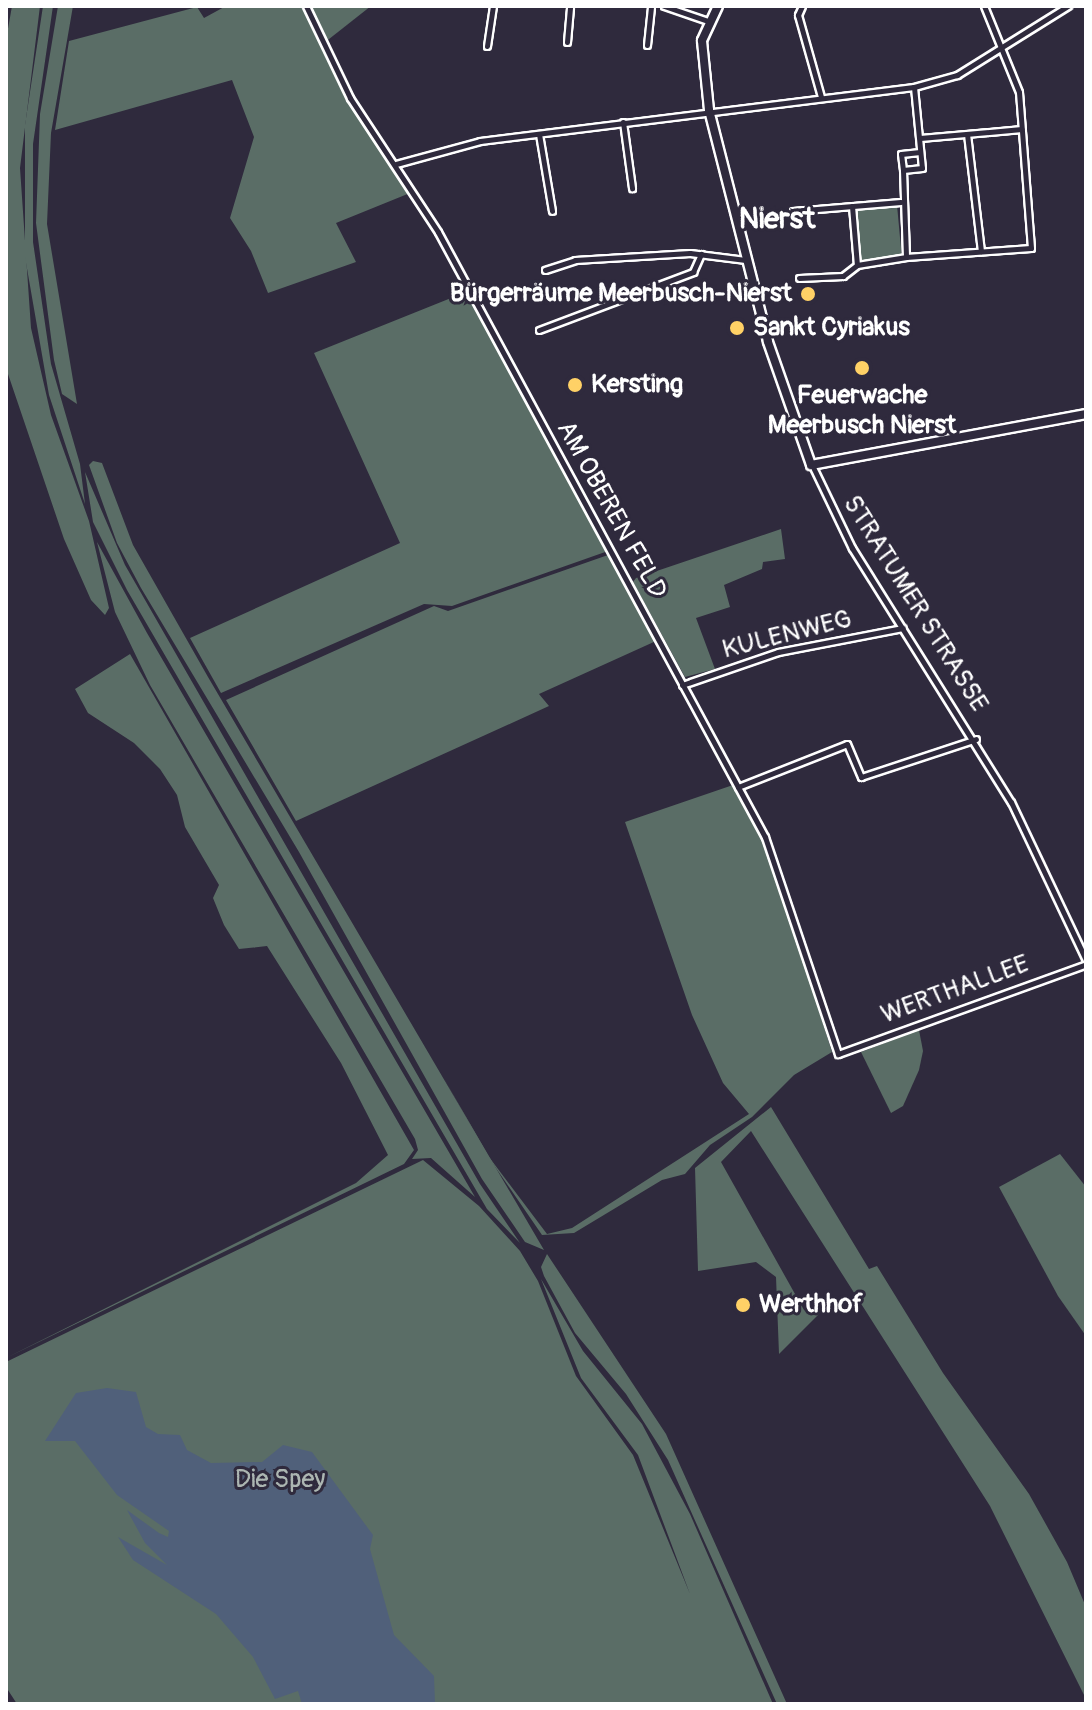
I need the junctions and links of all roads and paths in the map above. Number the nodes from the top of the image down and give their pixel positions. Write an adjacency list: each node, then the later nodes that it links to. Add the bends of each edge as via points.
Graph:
1 (306, 6): 24 (street, AM OBEREN FELD, via 350,98)
2 (493, 6): 13 (street)
3 (570, 6): 11 (street)
4 (651, 6): 12 (street)
5 (664, 6): 10 (street)
6 (718, 6): 10 (street)
7 (802, 6): 16 (street, via 798,15)
8 (984, 6): 14 (street)
9 (1068, 6): 14 (street)
10 (708, 21): 17 (street, STRATUMER STRASSE, via 702,41)
11 (567, 42)
12 (647, 45)
13 (487, 46)
14 (997, 49): 15 (street, via 957,75); 19 (street, via 1019,92)
15 (914, 87): 16 (street); 22 (street)
16 (821, 97): 17 (street)
17 (709, 110): 18 (street); 34 (street, STRATUMER STRASSE)
18 (623, 122): 20 (street); 26 (street)
19 (1022, 129): 21 (street); 31 (street, via 1031,248)
20 (539, 134): 24 (street, via 480,141); 29 (street)
21 (967, 134): 22 (street); 31 (street)
22 (919, 138): 23 (street)
23 (920, 152): 25 (street, via 922,168); 25 (street, via 901,154)
24 (396, 164): 42 (street, AM OBEREN FELD, via 438,232)
25 (903, 170): 27 (street)
26 (632, 188)
27 (901, 202): 28 (street); 33 (street)
28 (852, 206): 30 (street); 35 (street)
29 (552, 211)
30 (793, 211)
31 (981, 251): 33 (street)
32 (701, 254): 34 (street); 36 (street, via 575,260); 38 (street, via 693,272)
33 (906, 257): 35 (street)
34 (746, 260): 40 (street, STRATUMER STRASSE, via 780,382)
35 (857, 265): 37 (street, via 843,276)
36 (545, 270)
37 (799, 278)
38 (539, 330)
39 (1086, 414): 40 (street)
40 (811, 465): 41 (street, STRATUMER STRASSE, via 841,528)
41 (903, 628): 42 (street, KULENWEG, via 778,652); 43 (street, STRATUMER STRASSE)
42 (682, 685): 44 (street, AM OBEREN FELD)
43 (976, 739): 44 (street, via 861,777 847,744); 45 (street, STRATUMER STRASSE)
44 (738, 787): 46 (street, AM OBEREN FELD, via 773,856 803,961)
45 (1086, 962): 46 (street, WERTHALLEE)
46 (838, 1054)

